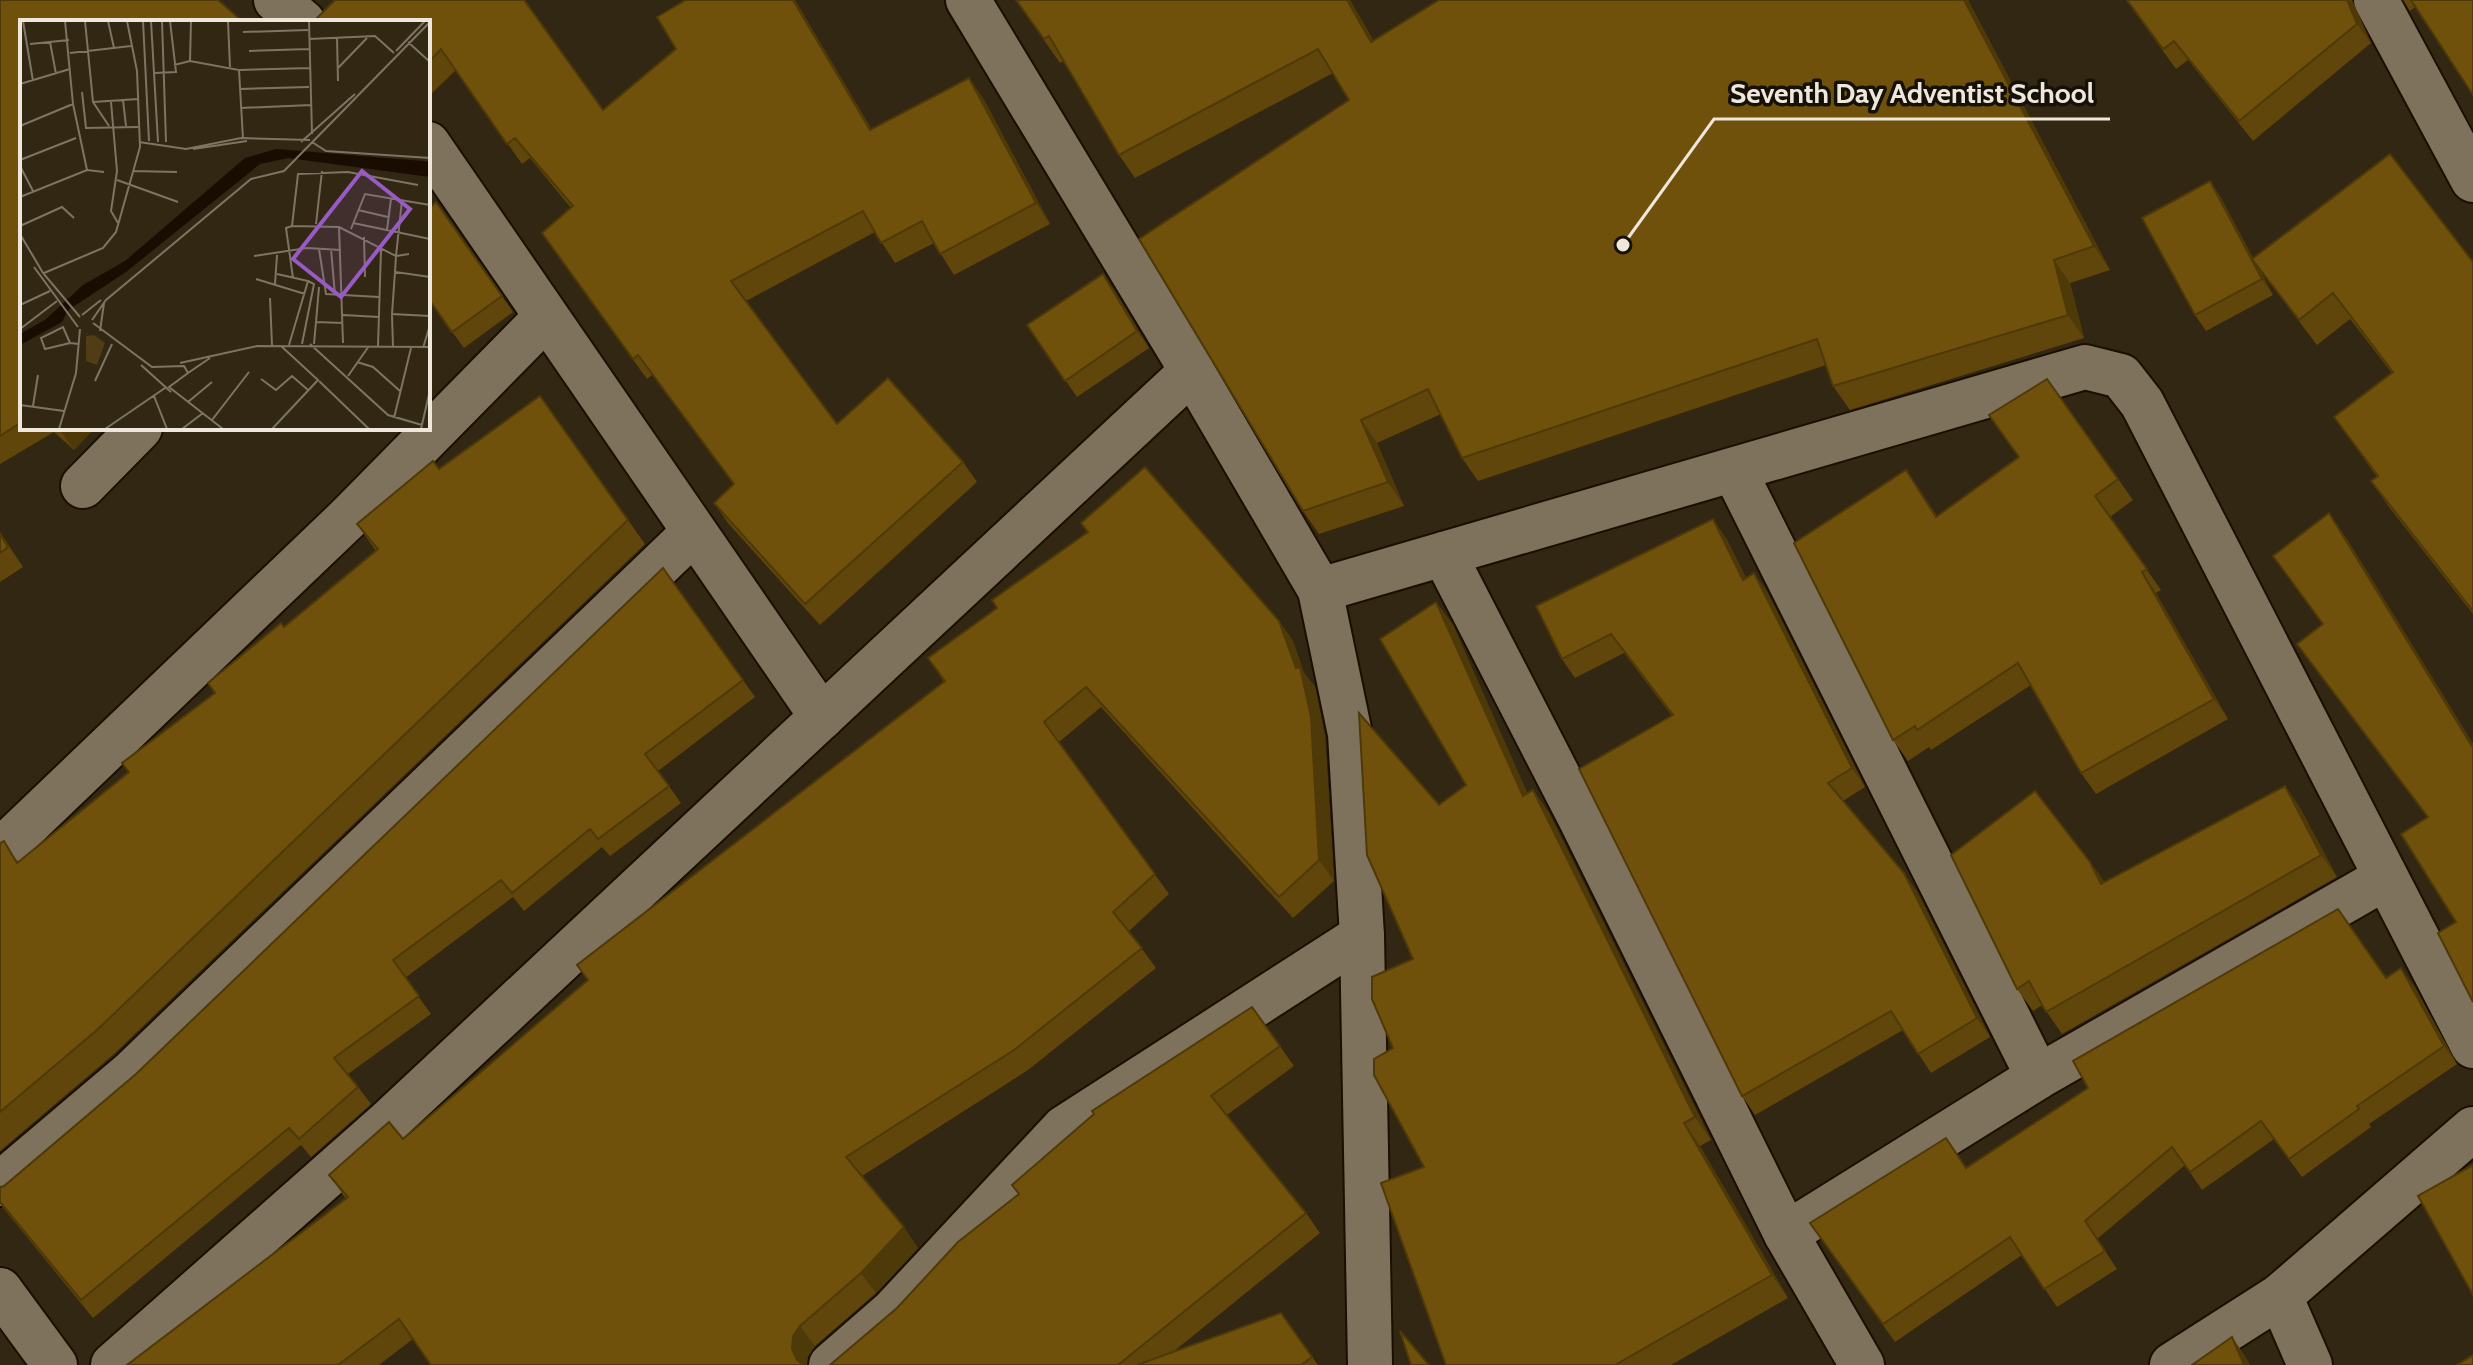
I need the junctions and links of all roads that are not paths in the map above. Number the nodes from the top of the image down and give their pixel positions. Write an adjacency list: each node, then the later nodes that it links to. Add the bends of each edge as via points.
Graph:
1 (276, 0): 4 (street)
2 (968, 0): 8 (street)
3 (2376, 0): 6 (street)
4 (301, 20)
5 (430, 147): 7 (street)
6 (2473, 180)
7 (546, 317): 12 (street); 16 (street, via 349,517)
8 (1192, 371): 14 (street); 15 (street)
9 (138, 430): 11 (street)
10 (1734, 470): 13 (street); 17 (street, via 2085,367 2121,376 2142,403); 20 (street)
11 (83, 486)
12 (694, 532): 15 (street); 22 (street, via 131,1073)
13 (1444, 554): 14 (street); 23 (street)
14 (1320, 590): 18 (street, via 1350,734)
15 (822, 717): 27 (street, via 386,1124)
16 (0, 851)
17 (2385, 878): 19 (street); 20 (street)
18 (1362, 936): 28 (street, via 1064,1128 893,1311); 29 (street)
19 (2473, 1046)
20 (2038, 1077): 23 (street)
21 (2473, 1129): 25 (street)
22 (0, 1184)
23 (1786, 1234): 30 (street)
24 (0, 1290): 26 (street)
25 (2280, 1296): 31 (street); 32 (street)
26 (55, 1365)
27 (113, 1365)
28 (831, 1365)
29 (1370, 1365)
30 (1862, 1365)
31 (2172, 1365)
32 (2310, 1365)

